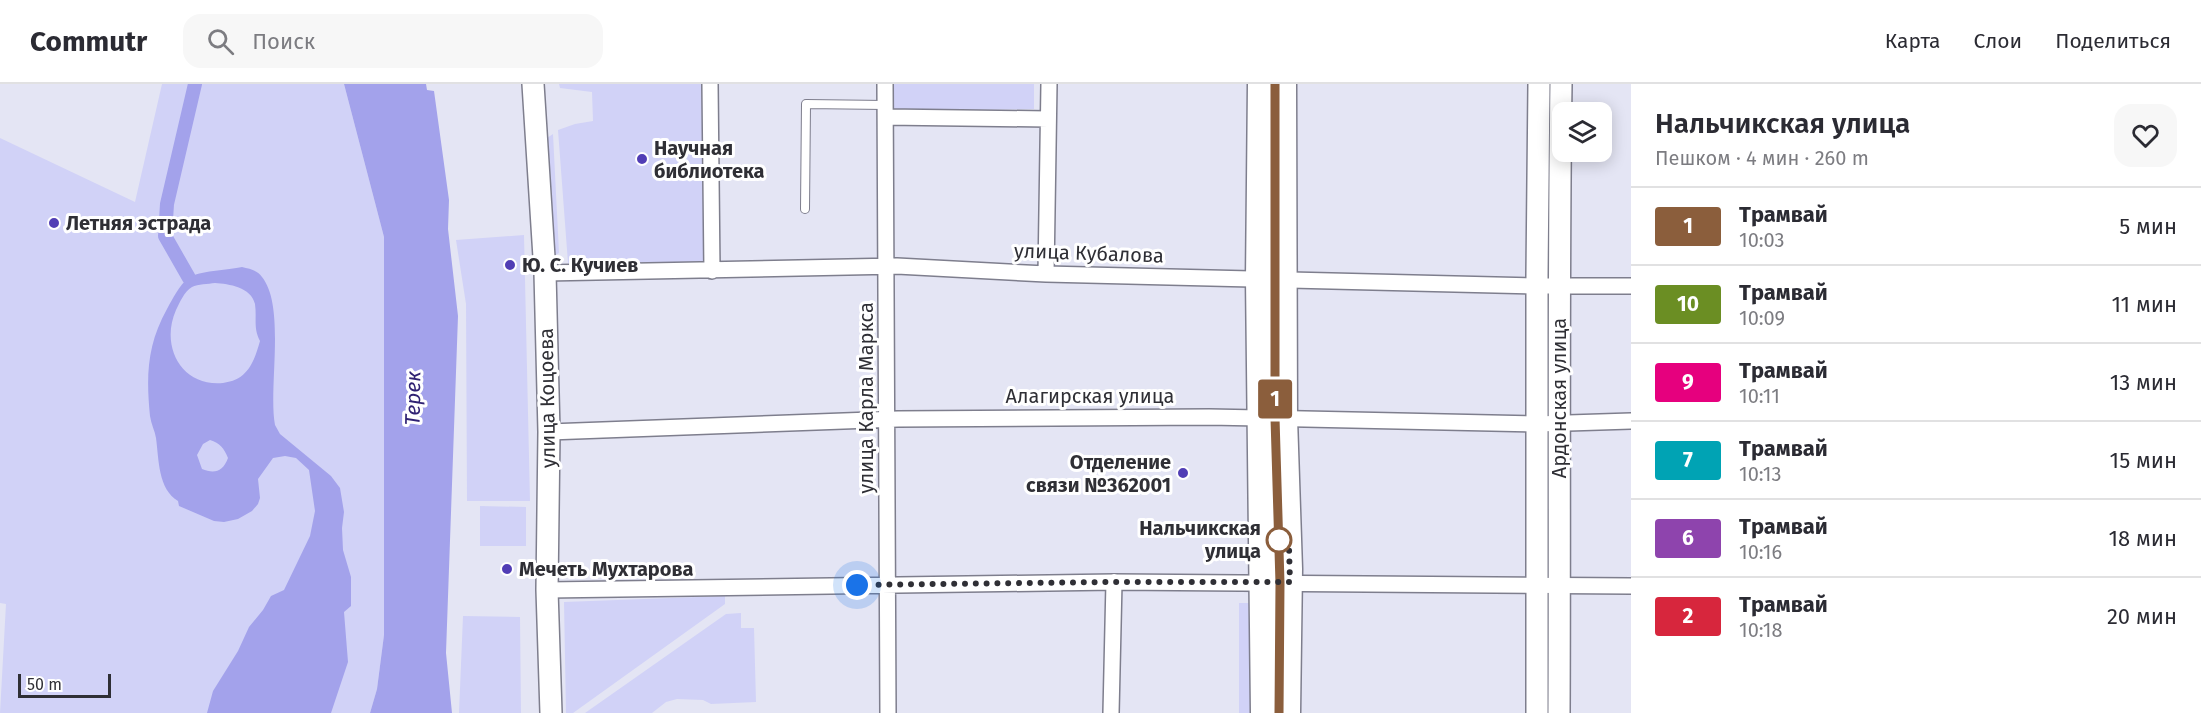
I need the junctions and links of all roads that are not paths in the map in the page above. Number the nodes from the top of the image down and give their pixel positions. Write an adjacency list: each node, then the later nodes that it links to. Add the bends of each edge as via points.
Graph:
1 (534, 84): 14 (main road, улица Коцоева)
2 (710, 84): 13 (street)
3 (885, 84): 9 (street, улица Карла Маркса)
4 (1049, 84): 10 (street)
5 (1260, 84): 16 (main road)
6 (1284, 84): 17 (main road)
7 (1539, 84): 18 (main road, Ардонская улица)
8 (1561, 84): 19 (main road, Ардонская улица)
9 (885, 111): 10 (street); 11 (lane, via 806,104); 12 (street, улица Карла Маркса)
10 (1048, 119): 15 (street)
11 (805, 209)
12 (886, 267): 13 (street, улица Кубалова); 15 (street, улица Кубалова); 23 (street, улица Карла Маркса)
13 (712, 271): 14 (street, улица Кубалова)
14 (545, 273): 27 (main road, улица Коцоева)
15 (1047, 274): 16 (street, улица Кубалова)
16 (1258, 279): 17 (street, улица Кубалова); 21 (main road)
17 (1285, 279): 18 (street, улица Кубалова); 22 (main road)
18 (1537, 286): 19 (street, улица Кубалова); 26 (main road, Ардонская улица)
19 (1558, 286): 20 (street, улица Кубалова); 25 (main road, Ардонская улица)
20 (1631, 286)
21 (1260, 418): 22 (street, Алагирская улица); 23 (street, Алагирская улица); 30 (main road)
22 (1285, 418): 26 (street, Алагирская улица); 29 (main road)
23 (886, 419): 27 (street, Алагирская улица); 31 (street, улица Карла Маркса)
24 (1631, 421): 25 (street, Алагирская улица)
25 (1560, 423): 26 (street, Алагирская улица); 33 (main road, Ардонская улица)
26 (1538, 424): 32 (main road, Ардонская улица)
27 (549, 432): 35 (main road, улица Коцоева)
28 (1114, 582): 30 (street); 31 (street); 38 (street)
29 (1290, 582): 30 (street); 32 (street); 40 (main road)
30 (1263, 583): 39 (main road)
31 (887, 585): 35 (street); 37 (street, улица Карла Маркса)
32 (1537, 586): 33 (street); 41 (main road, Ардонская улица)
33 (1560, 586): 34 (street); 42 (main road, Ардонская улица)
34 (1631, 586)
35 (547, 590): 36 (main road, улица Коцоева)
36 (551, 713)
37 (888, 713)
38 (1111, 713)
39 (1263, 713)
40 (1288, 713)
41 (1537, 713)
42 (1559, 713)

